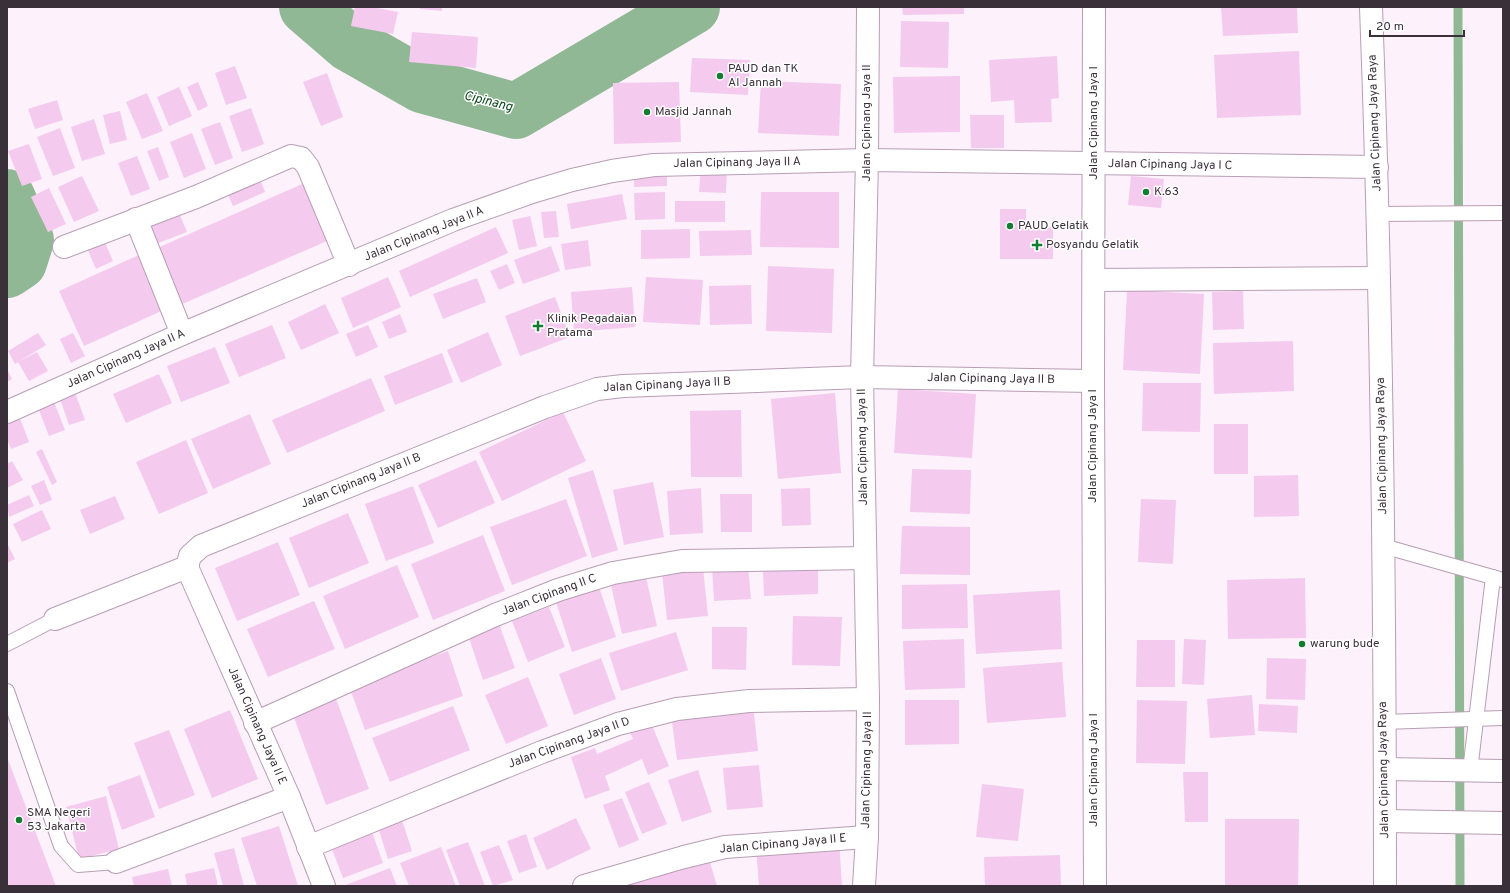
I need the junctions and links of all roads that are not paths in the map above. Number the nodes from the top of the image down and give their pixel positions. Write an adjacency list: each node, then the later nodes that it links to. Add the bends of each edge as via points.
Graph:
1 (868, 7): 4 (street, Jalan Cipinang Jaya II)
2 (1094, 7): 5 (street, Jalan Cipinang Jaya I)
3 (1371, 7): 6 (street, Jalan Cipinang Jaya Raya)
4 (867, 160): 5 (street, Jalan Cipinang Jaya I C); 11 (street, Jalan Cipinang Jaya II A, via 654,165 612,171 532,192 460,218); 15 (street, Jalan Cipinang Jaya II)
5 (1093, 164): 6 (street, Jalan Cipinang Jaya I C); 13 (street, Jalan Cipinang Jaya I)
6 (1377, 167): 8 (street, Jalan Cipinang Jaya Raya)
7 (1503, 213): 8 (lane)
8 (1378, 214): 12 (street, Jalan Cipinang Jaya Raya)
9 (136, 219): 10 (street); 11 (street, via 291,156 300,158 308,167); 14 (street)
10 (64, 247)
11 (349, 264): 14 (street, Jalan Cipinang Jaya II A)
12 (1379, 278): 13 (street); 18 (street, Jalan Cipinang Jaya Raya)
13 (1094, 280): 16 (street, Jalan Cipinang Jaya I)
14 (182, 334): 17 (street, Jalan Cipinang Jaya II A)
15 (862, 377): 16 (street, Jalan Cipinang Jaya II B); 19 (street, Jalan Cipinang Jaya II); 20 (street, Jalan Cipinang Jaya II B, via 623,386 597,390 545,407 201,546 190,556)
16 (1093, 381): 42 (street, Jalan Cipinang Jaya I)
17 (7, 412)
18 (1383, 546): 21 (lane); 28 (street, Jalan Cipinang Jaya Raya)
19 (865, 558): 25 (street, Jalan Cipinang Jaya II); 29 (street, Jalan Cipinang II C, via 682,561 613,573 558,590 495,615)
20 (187, 567): 22 (street); 29 (street, Jalan Cipinang Jaya II E)
21 (1498, 578): 26 (lane)
22 (55, 619): 23 (lane)
23 (7, 644)
24 (7, 691): 38 (lane, via 62,846 78,864)
25 (868, 699): 36 (street, Jalan Cipinang Jaya II); 37 (street, Jalan Cipinang Jaya II D, via 749,701 677,709 618,724 542,752)
26 (1474, 718): 27 (lane); 28 (lane); 31 (lane)
27 (1503, 718)
28 (1383, 722): 30 (street, Jalan Cipinang Jaya Raya)
29 (255, 723): 33 (street, Jalan Cipinang Jaya II E)
30 (1394, 769): 31 (street); 34 (street, Jalan Cipinang Jaya Raya)
31 (1466, 771): 32 (street)
32 (1503, 771)
33 (289, 797): 37 (street, Jalan Cipinang Jaya II E); 38 (street)
34 (1391, 821): 35 (street); 43 (street, Jalan Cipinang Jaya Raya)
35 (1494, 822)
36 (866, 837): 40 (street, Jalan Cipinang Jaya II E, via 725,847); 41 (street, Jalan Cipinang Jaya II)
37 (308, 847): 39 (street, Jalan Cipinang Jaya II E)
38 (116, 862)
39 (324, 886)
40 (584, 886)
41 (864, 886)
42 (1095, 886)
43 (1385, 886)

